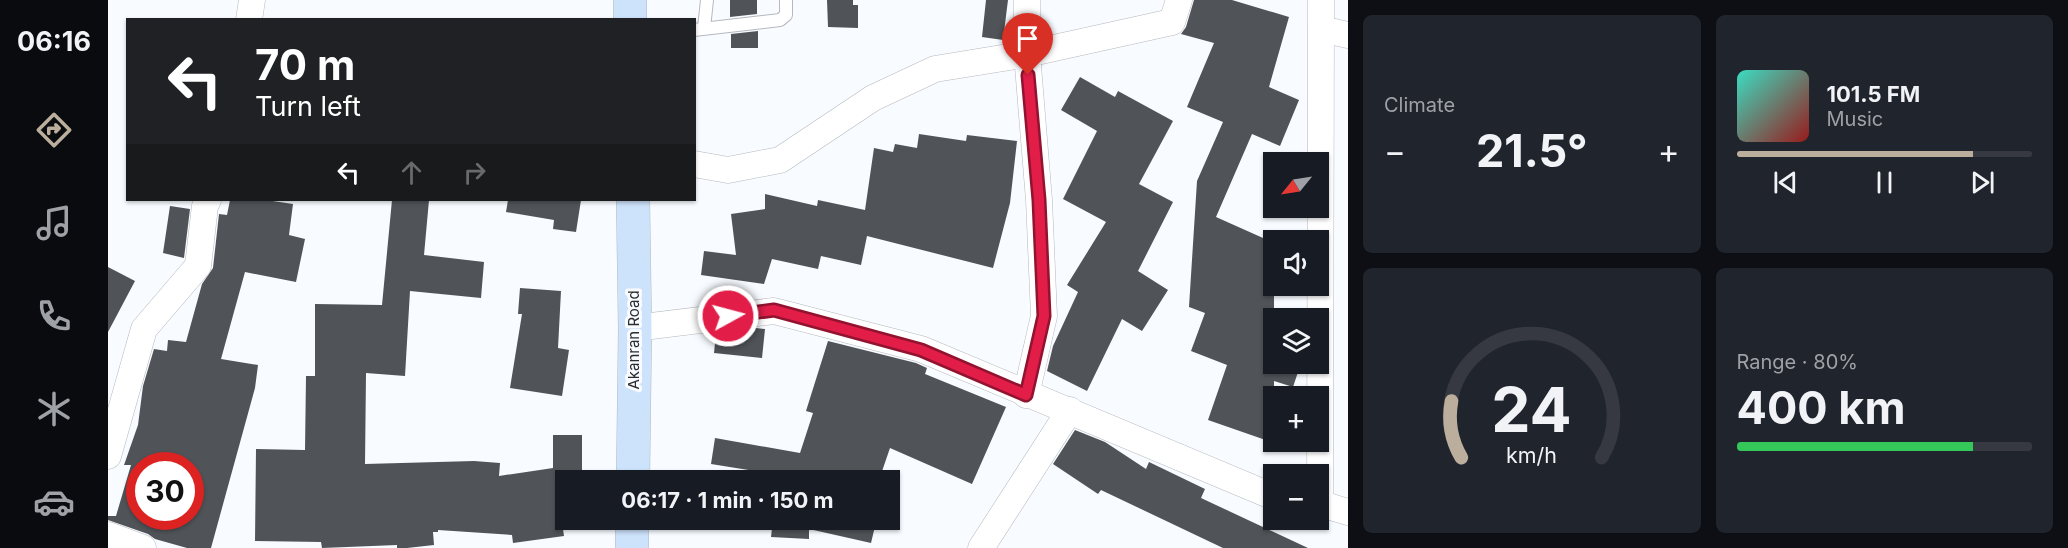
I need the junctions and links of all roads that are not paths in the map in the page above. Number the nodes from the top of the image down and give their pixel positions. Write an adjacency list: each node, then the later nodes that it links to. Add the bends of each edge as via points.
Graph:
1 (252, 0): 8 (street)
2 (630, 0): 9 (main road)
3 (707, 0): 10 (lane)
4 (786, 0): 10 (lane, via 786,15 780,20)
5 (1027, 0): 13 (street)
6 (1179, 0): 13 (street, via 1172,22)
7 (1321, 0): 11 (street)
8 (249, 18)
9 (630, 18)
10 (699, 29)
11 (1321, 29): 12 (street); 21 (street)
12 (1348, 35)
13 (1027, 54): 14 (street, via 935,69 873,98 780,160 728,170); 18 (street, via 1044,316)
14 (696, 164)
15 (208, 201): 20 (street, via 198,266 144,328)
16 (633, 201): 17 (main road, Akanran Road)
17 (635, 328): 18 (street, via 774,310 921,350); 22 (main road, Akanran Road)
18 (1026, 395): 19 (street)
19 (1070, 410): 23 (street); 30 (street)
20 (108, 456)
21 (1319, 464)
22 (633, 470)
23 (1263, 492)
24 (1329, 506): 25 (street)
25 (1348, 512)
26 (632, 530): 29 (main road)
27 (108, 536): 28 (street)
28 (143, 548)
29 (632, 548)
30 (981, 548)

